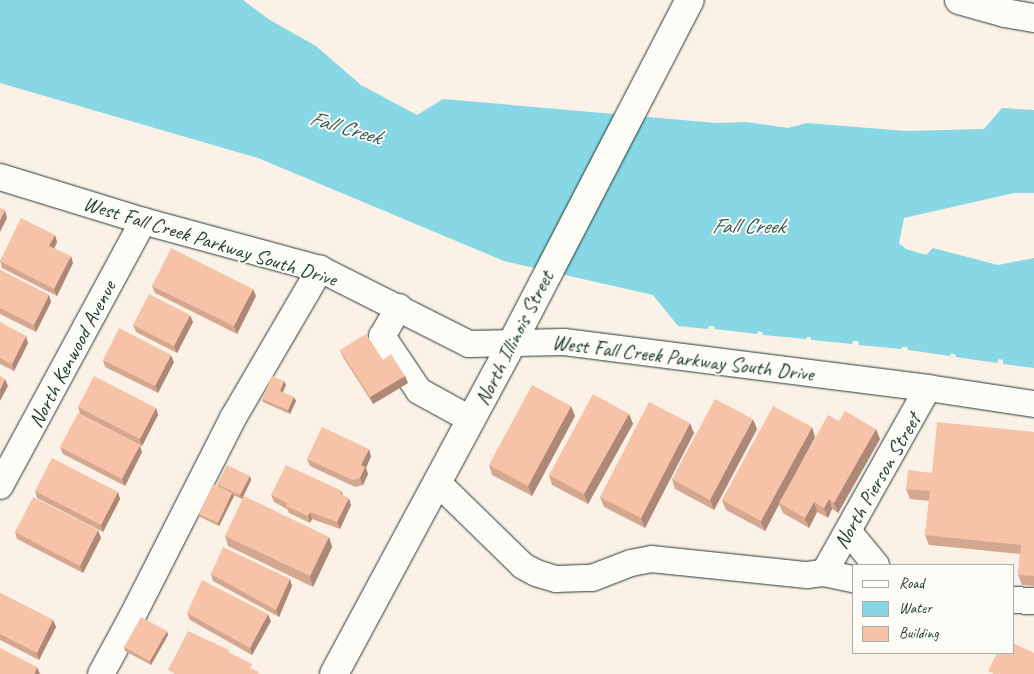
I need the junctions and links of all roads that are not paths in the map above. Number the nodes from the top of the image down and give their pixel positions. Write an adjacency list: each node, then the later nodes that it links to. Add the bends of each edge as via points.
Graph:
1 (959, 0): 3 (main road)
2 (684, 11): 8 (main road, North Illinois Street)
3 (1034, 18)
4 (0, 178): 5 (street, West Fall Creek Parkway South Drive)
5 (143, 221): 6 (street, West Fall Creek Parkway South Drive); 13 (street, North Kenwood Avenue)
6 (320, 269): 7 (street, West Fall Creek Parkway South Drive); 20 (street, via 233,418)
7 (398, 307): 8 (street, West Fall Creek Parkway South Drive, via 470,344); 11 (street, via 382,336 419,392)
8 (512, 343): 9 (street, West Fall Creek Parkway South Drive, via 564,342); 11 (main road, North Illinois Street)
9 (928, 388): 10 (street, West Fall Creek Parkway South Drive); 14 (street, North Pierson Street)
10 (1034, 404)
11 (472, 420): 12 (main road, North Illinois Street)
12 (437, 482): 16 (street, via 523,566 556,579 592,578 651,558 807,575); 21 (main road, North Illinois Street)
13 (0, 486)
14 (848, 530): 15 (street); 16 (street, North Pierson Street)
15 (875, 564)
16 (824, 573): 17 (street)
17 (852, 579)
18 (1014, 600): 19 (street)
19 (1034, 601)
20 (100, 674)
21 (334, 674)

